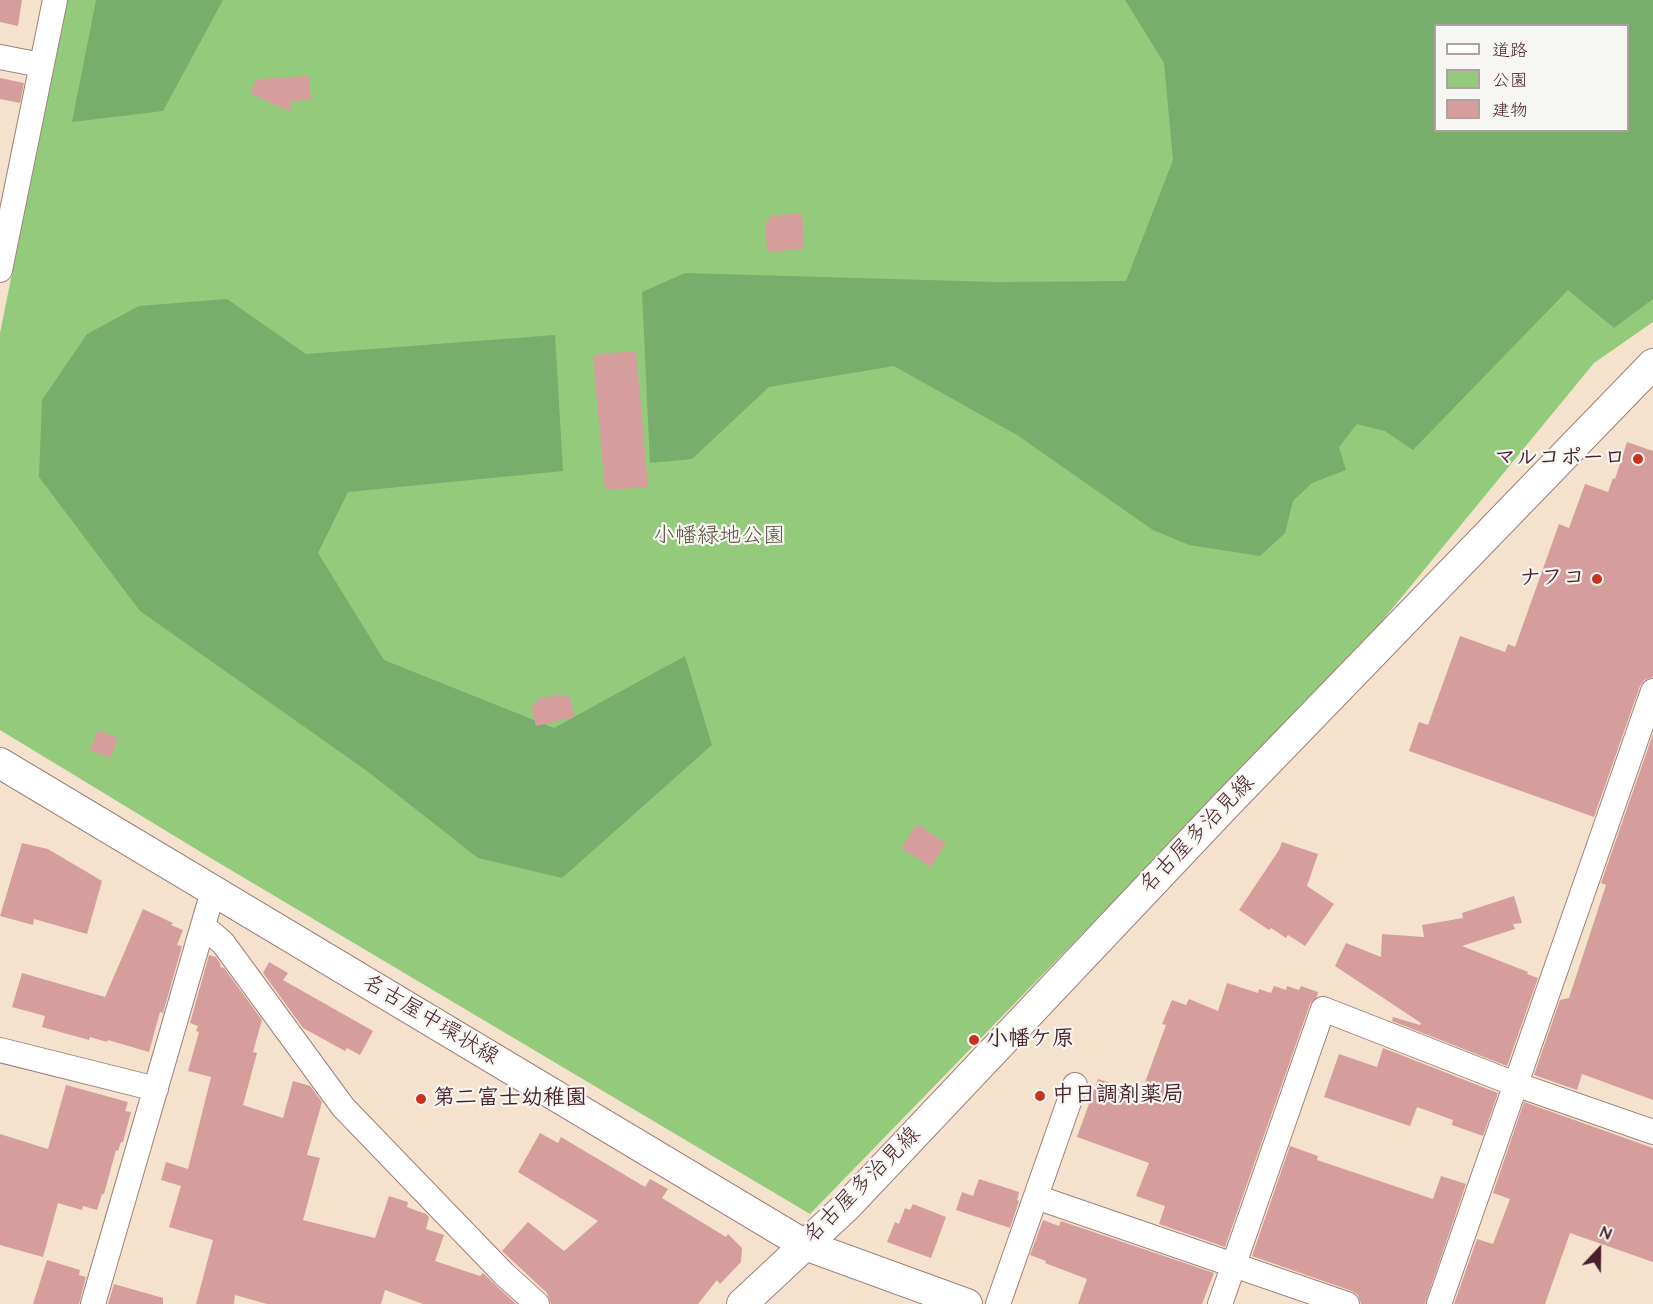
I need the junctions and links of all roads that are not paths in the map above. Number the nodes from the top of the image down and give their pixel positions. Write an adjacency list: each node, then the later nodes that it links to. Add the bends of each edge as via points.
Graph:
1 (55, 0): 3 (street)
2 (0, 57): 3 (street)
3 (41, 65): 4 (street)
4 (7, 197): 5 (street)
5 (0, 270)
6 (1653, 364): 17 (main road, 名古屋多治見線, via 1227,804 848,1205)
7 (1653, 691): 12 (street)
8 (0, 763): 9 (main road, 名古屋中環状線)
9 (213, 891): 10 (street); 17 (main road, 名古屋中環状線)
10 (203, 926): 14 (street); 20 (street, via 223,943 343,1107)
11 (0, 1050): 14 (street)
12 (1515, 1084): 15 (street); 18 (street, via 1323,1009); 26 (street)
13 (1075, 1085): 16 (street)
14 (156, 1089): 19 (street)
15 (1653, 1132)
16 (1036, 1197): 18 (street); 23 (street)
17 (805, 1245): 21 (main road, 名古屋多治見線); 22 (main road, 名古屋中環状線)
18 (1234, 1265): 24 (street); 25 (street)
19 (93, 1304)
20 (537, 1304)
21 (742, 1304)
22 (967, 1304)
23 (998, 1304)
24 (1220, 1304)
25 (1347, 1304)
26 (1439, 1304)

